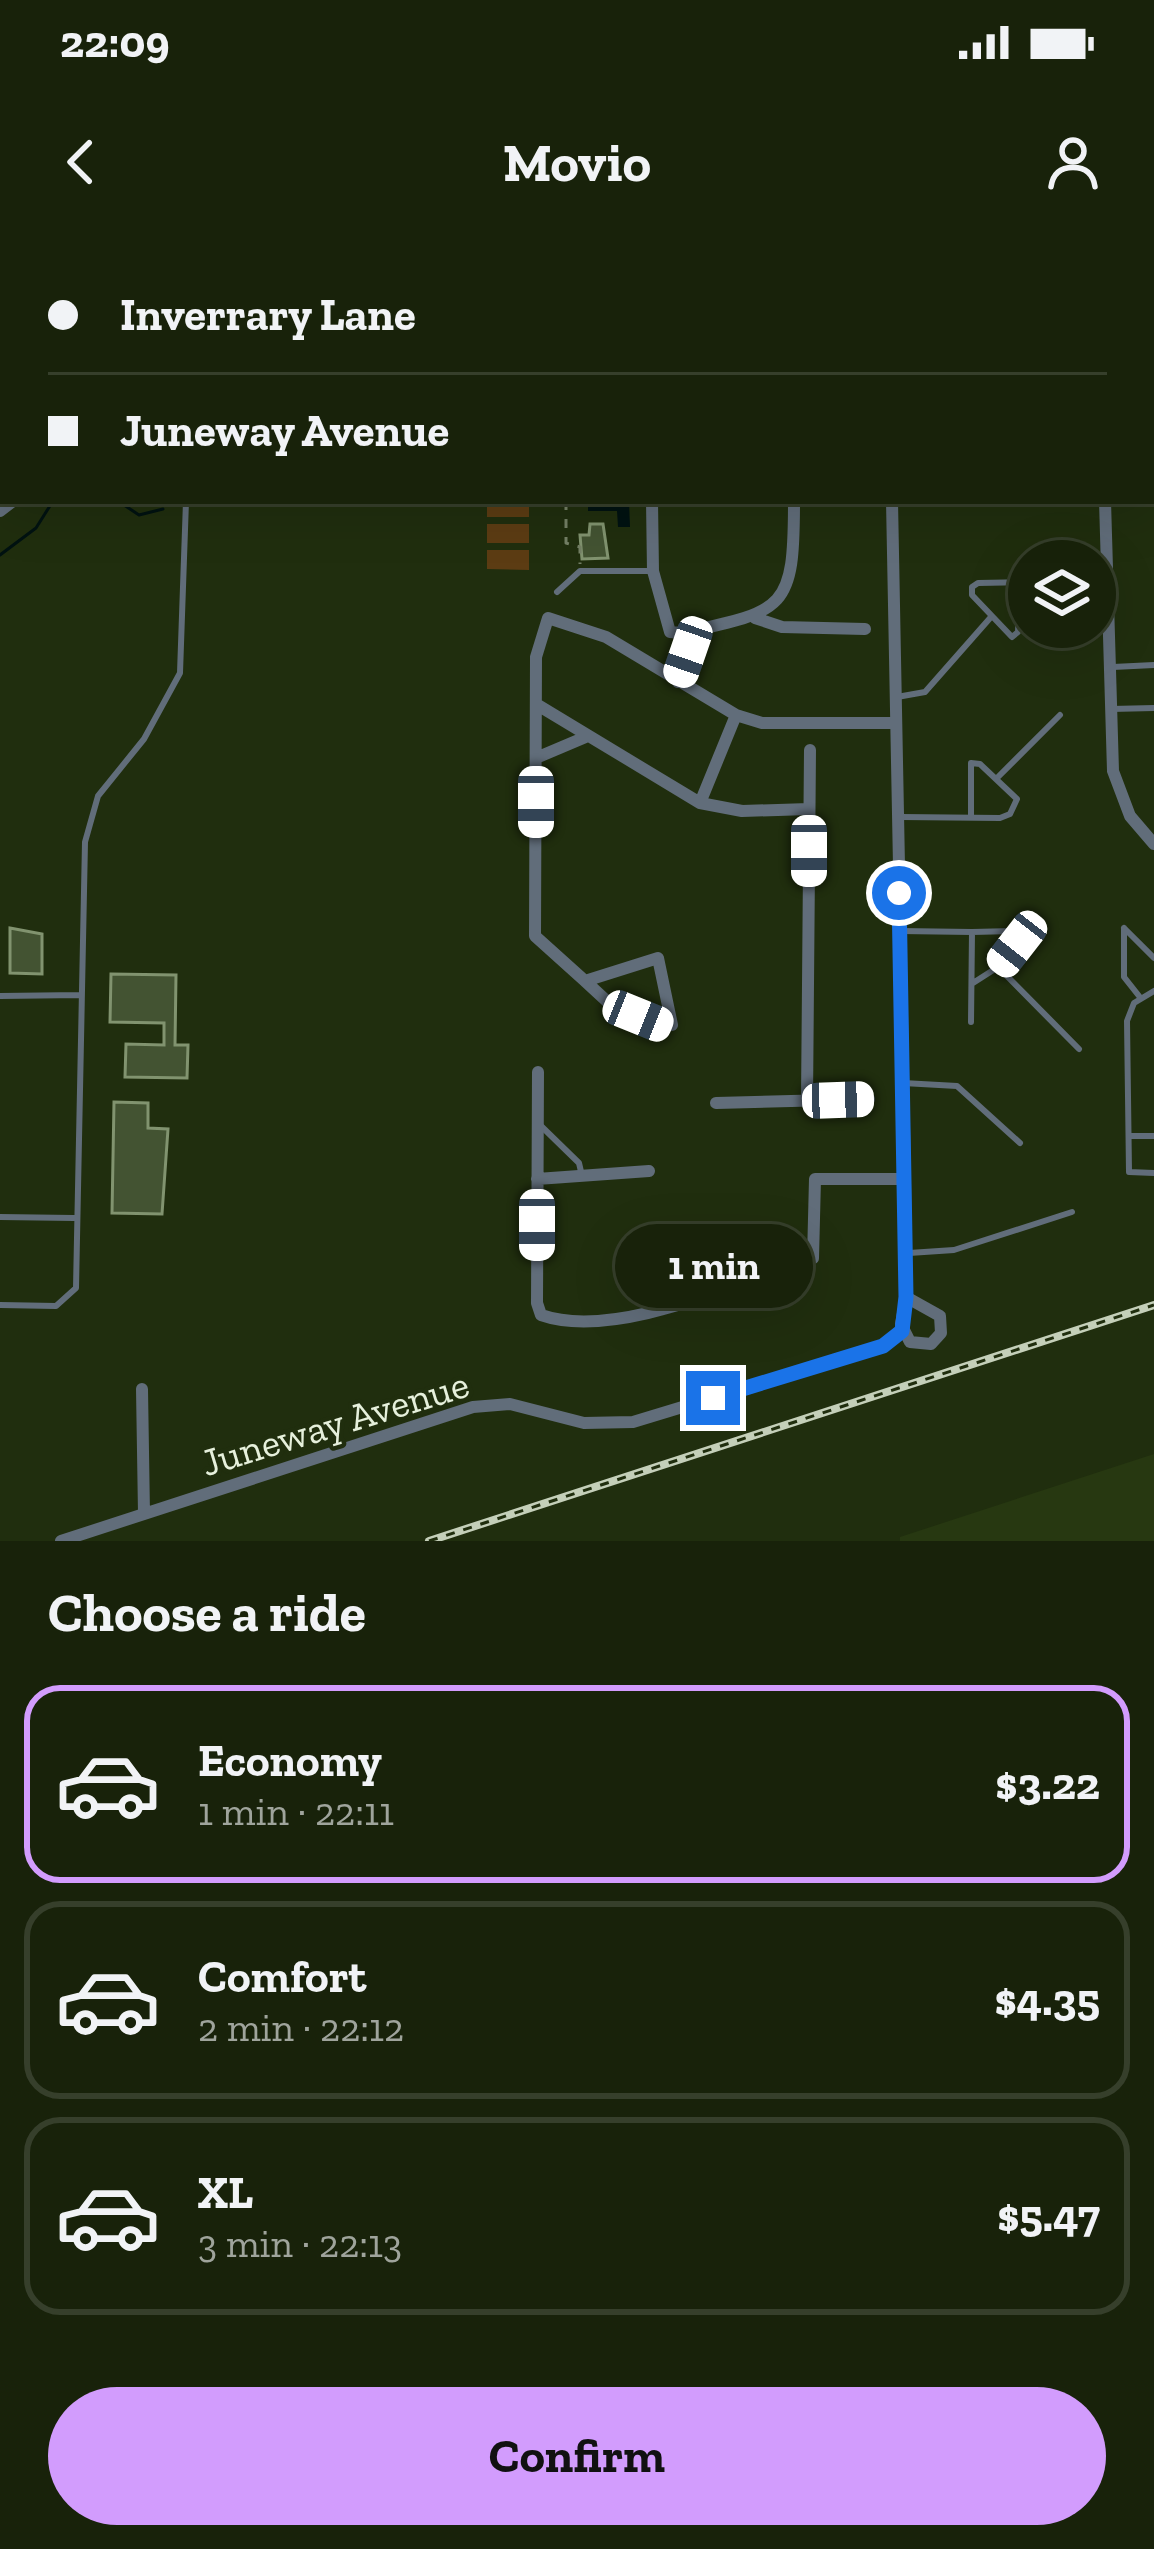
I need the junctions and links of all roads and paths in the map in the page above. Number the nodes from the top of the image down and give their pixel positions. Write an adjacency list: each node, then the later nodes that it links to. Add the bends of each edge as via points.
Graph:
1 (186, 504): 42 (lane, via 180,673 144,739 98,796 85,842)
2 (566, 504): 8 (path, via 566,542 580,547)
3 (652, 504): 7 (street)
4 (794, 504): 12 (street, via 794,573 781,598)
5 (892, 504): 19 (street)
6 (1106, 504): 17 (street)
7 (653, 571): 8 (lane); 14 (street, via 670,632)
8 (580, 572): 10 (lane)
9 (1008, 584): 11 (lane, via 972,587)
10 (557, 592)
11 (991, 617): 15 (lane); 19 (lane, via 925,692)
12 (755, 618): 13 (street, via 782,627); 14 (street)
13 (865, 629)
14 (682, 634): 18 (street, via 688,652)
15 (1008, 635)
16 (1154, 665): 17 (lane)
17 (1110, 667): 22 (street)
18 (678, 682): 20 (street, via 606,637 548,618 536,657); 24 (street)
19 (894, 698): 25 (street)
20 (536, 704): 26 (street); 28 (street)
21 (1154, 708): 22 (lane)
22 (1111, 709): 34 (street, via 1120,796)
23 (1060, 715): 29 (lane)
24 (736, 716): 25 (street); 30 (street)
25 (895, 723): 33 (street)
26 (588, 736): 28 (street); 30 (street)
27 (810, 750): 31 (street)
28 (536, 758): 39 (street, via 535,936)
29 (996, 779): 32 (lane, via 980,764 968,767); 32 (lane, via 1017,800 1010,814)
30 (700, 803): 31 (street)
31 (809, 809): 50 (street)
32 (971, 816): 33 (lane)
33 (898, 818): 35 (street)
34 (1154, 844)
35 (900, 931): 36 (lane); 48 (street)
36 (972, 932): 38 (lane, via 1014,931 1017,944); 40 (lane)
37 (1154, 958): 44 (lane, via 1124,928 1124,977)
38 (998, 968): 40 (lane); 46 (lane)
39 (586, 981): 39 (street, via 610,1005 672,1025 658,958)
40 (973, 983): 45 (lane)
41 (1154, 992): 44 (lane)
42 (82, 995): 43 (lane); 63 (lane)
43 (0, 996)
44 (1140, 998): 53 (lane, via 1127,1021)
45 (971, 1022)
46 (1079, 1049)
47 (538, 1072): 52 (street)
48 (903, 1083): 55 (lane, via 957,1086); 60 (street)
49 (869, 1099): 50 (street)
50 (807, 1101): 51 (street)
51 (716, 1103)
52 (537, 1123): 58 (lane, via 579,1163); 59 (street)
53 (1129, 1136): 54 (lane); 57 (lane, via 1129,1172)
54 (1154, 1136)
55 (1020, 1143)
56 (649, 1171): 58 (street)
57 (1154, 1173)
58 (582, 1176): 59 (street)
59 (537, 1179): 60 (street, via 541,1315 613,1322 813,1258 815,1179)
60 (905, 1179): 64 (street)
61 (1072, 1212): 64 (lane, via 954,1250)
62 (0, 1217): 63 (lane)
63 (76, 1218): 66 (lane, via 76,1288 56,1306)
64 (906, 1253): 65 (street)
65 (906, 1297): 67 (street); 67 (street, Juneway Avenue, via 936,1310 942,1326 922,1346)
66 (0, 1305)
67 (902, 1331): 69 (street, Juneway Avenue, via 883,1346 633,1422 584,1423 510,1404 473,1407)
68 (142, 1389): 69 (street)
69 (144, 1514): 70 (street, Juneway Avenue)
70 (61, 1541)

